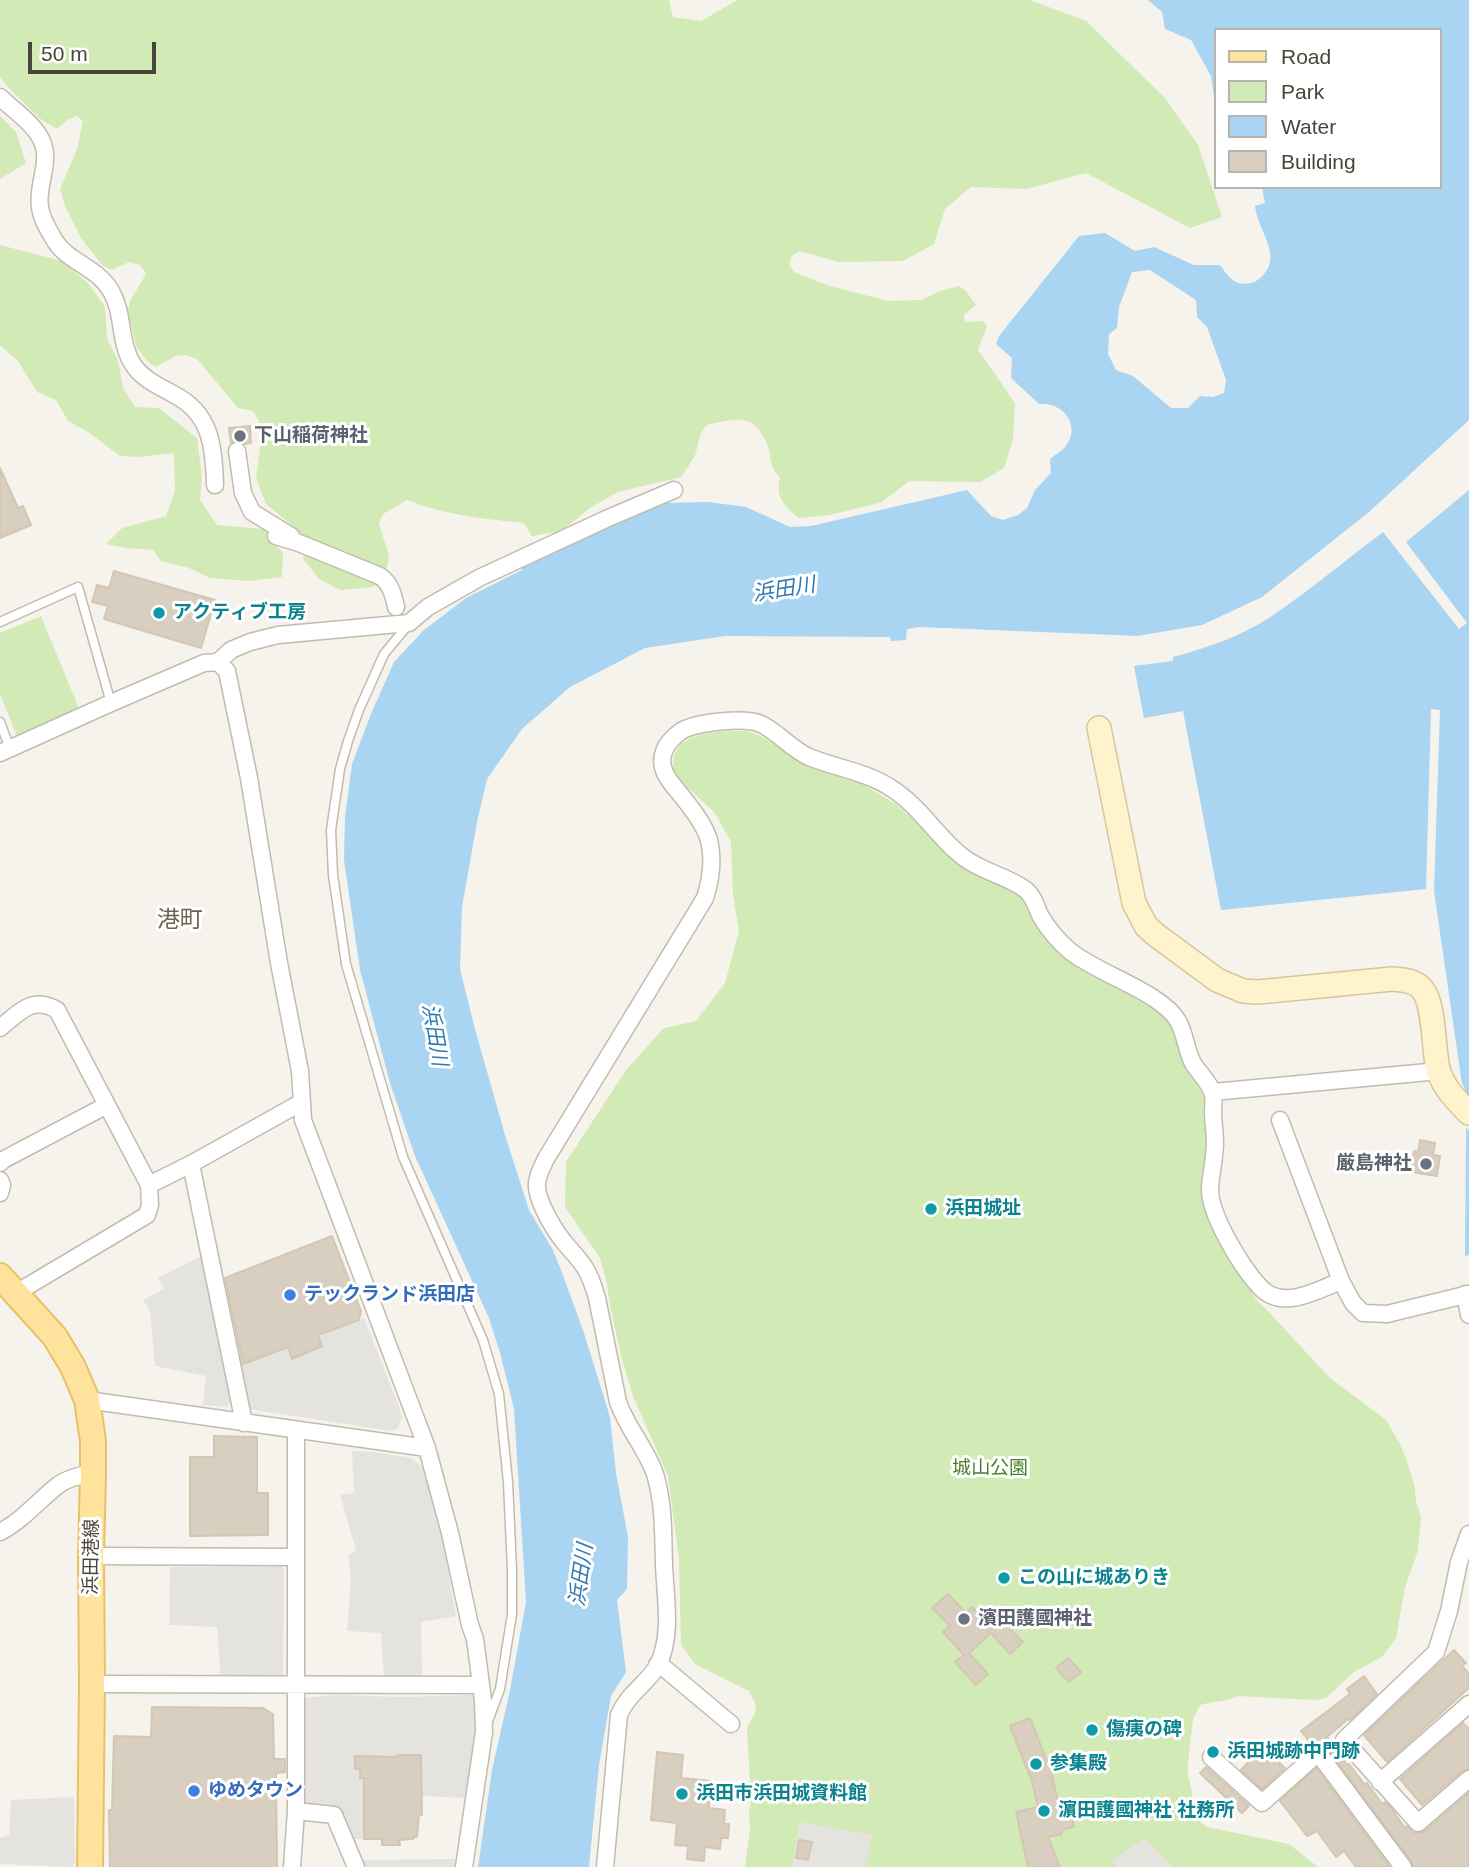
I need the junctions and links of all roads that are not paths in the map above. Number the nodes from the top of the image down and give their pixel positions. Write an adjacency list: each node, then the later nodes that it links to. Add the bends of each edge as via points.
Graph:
1 (0, 97): 3 (street, via 40,136 46,160 40,208 56,242 97,273 110,289 118,307 125,351 139,372 191,404 201,417 214,451)
2 (237, 451): 6 (street, via 243,493 252,513)
3 (215, 485)
4 (674, 491): 9 (street, via 479,578 428,607)
5 (276, 536): 6 (street)
6 (299, 543): 7 (street, via 380,576 392,589)
7 (396, 607)
8 (0, 622): 11 (lane, via 78,587)
9 (410, 623): 10 (street, via 278,635 231,650); 46 (lane, via 384,654 348,741 331,830 333,874 346,964 403,1157 483,1339 499,1394 508,1482 512,1614 500,1689)
10 (218, 662): 11 (street, via 204,663); 18 (street, via 231,684 249,778)
11 (111, 703): 14 (street)
12 (0, 722): 14 (lane)
13 (1099, 728): 16 (street, via 1134,903 1146,926 1217,980 1243,991 1392,979 1415,983 1423,989 1430,1008)
14 (5, 751)
15 (0, 1028): 19 (street, via 33,1004 57,1010)
16 (1439, 1070): 17 (street); 20 (street, via 1451,1095)
17 (1213, 1092): 27 (street, via 1210,1192 1228,1240 1248,1272 1270,1296 1281,1300); 40 (street, via 1193,1064 1178,1021 1166,1007 1072,953 1054,937 1025,890 966,860 893,789 806,756 760,723 700,725 683,729 672,739 662,759 663,770 709,840 711,880 705,898 547,1157 536,1185 547,1214 592,1284 618,1402 658,1486 666,1633)
18 (302, 1102): 23 (street); 34 (street, via 303,1121)
19 (107, 1105): 22 (street); 25 (street)
20 (1469, 1113)
21 (1280, 1120): 27 (street)
22 (0, 1163)
23 (191, 1164): 25 (street); 32 (street)
24 (0, 1180): 26 (street)
25 (149, 1185): 28 (street, via 146,1215)
26 (0, 1193)
27 (1341, 1281): 29 (street, via 1353,1303 1363,1312 1376,1314)
28 (8, 1285): 31 (main road, 浜田港線, via 55,1337)
29 (1467, 1294): 30 (street)
30 (1469, 1315)
31 (88, 1400): 32 (street); 35 (main road, 浜田港線)
32 (244, 1423): 33 (street)
33 (296, 1431): 34 (street); 39 (street)
34 (427, 1448): 42 (street, via 475,1639)
35 (93, 1473): 36 (street, via 58,1485); 38 (main road, 浜田港線)
36 (0, 1532)
37 (1469, 1534): 49 (street, via 1436,1652 1344,1740)
38 (91, 1556): 39 (street); 41 (main road, 浜田港線)
39 (295, 1557): 43 (street)
40 (657, 1665): 45 (street); 55 (street, via 619,1715)
41 (92, 1684): 43 (street); 51 (main road, 浜田港線)
42 (480, 1685): 43 (street); 46 (street)
43 (295, 1686): 50 (street)
44 (1469, 1704): 49 (street)
45 (731, 1724)
46 (484, 1732): 54 (street)
47 (1211, 1757): 56 (street, via 1262,1802 1318,1753)
48 (1469, 1779): 49 (street, via 1418,1823)
49 (1380, 1782)
50 (296, 1811): 52 (street); 53 (street, via 334,1815)
51 (90, 1867)
52 (292, 1867)
53 (356, 1867)
54 (464, 1867)
55 (605, 1867)
56 (1404, 1867)

